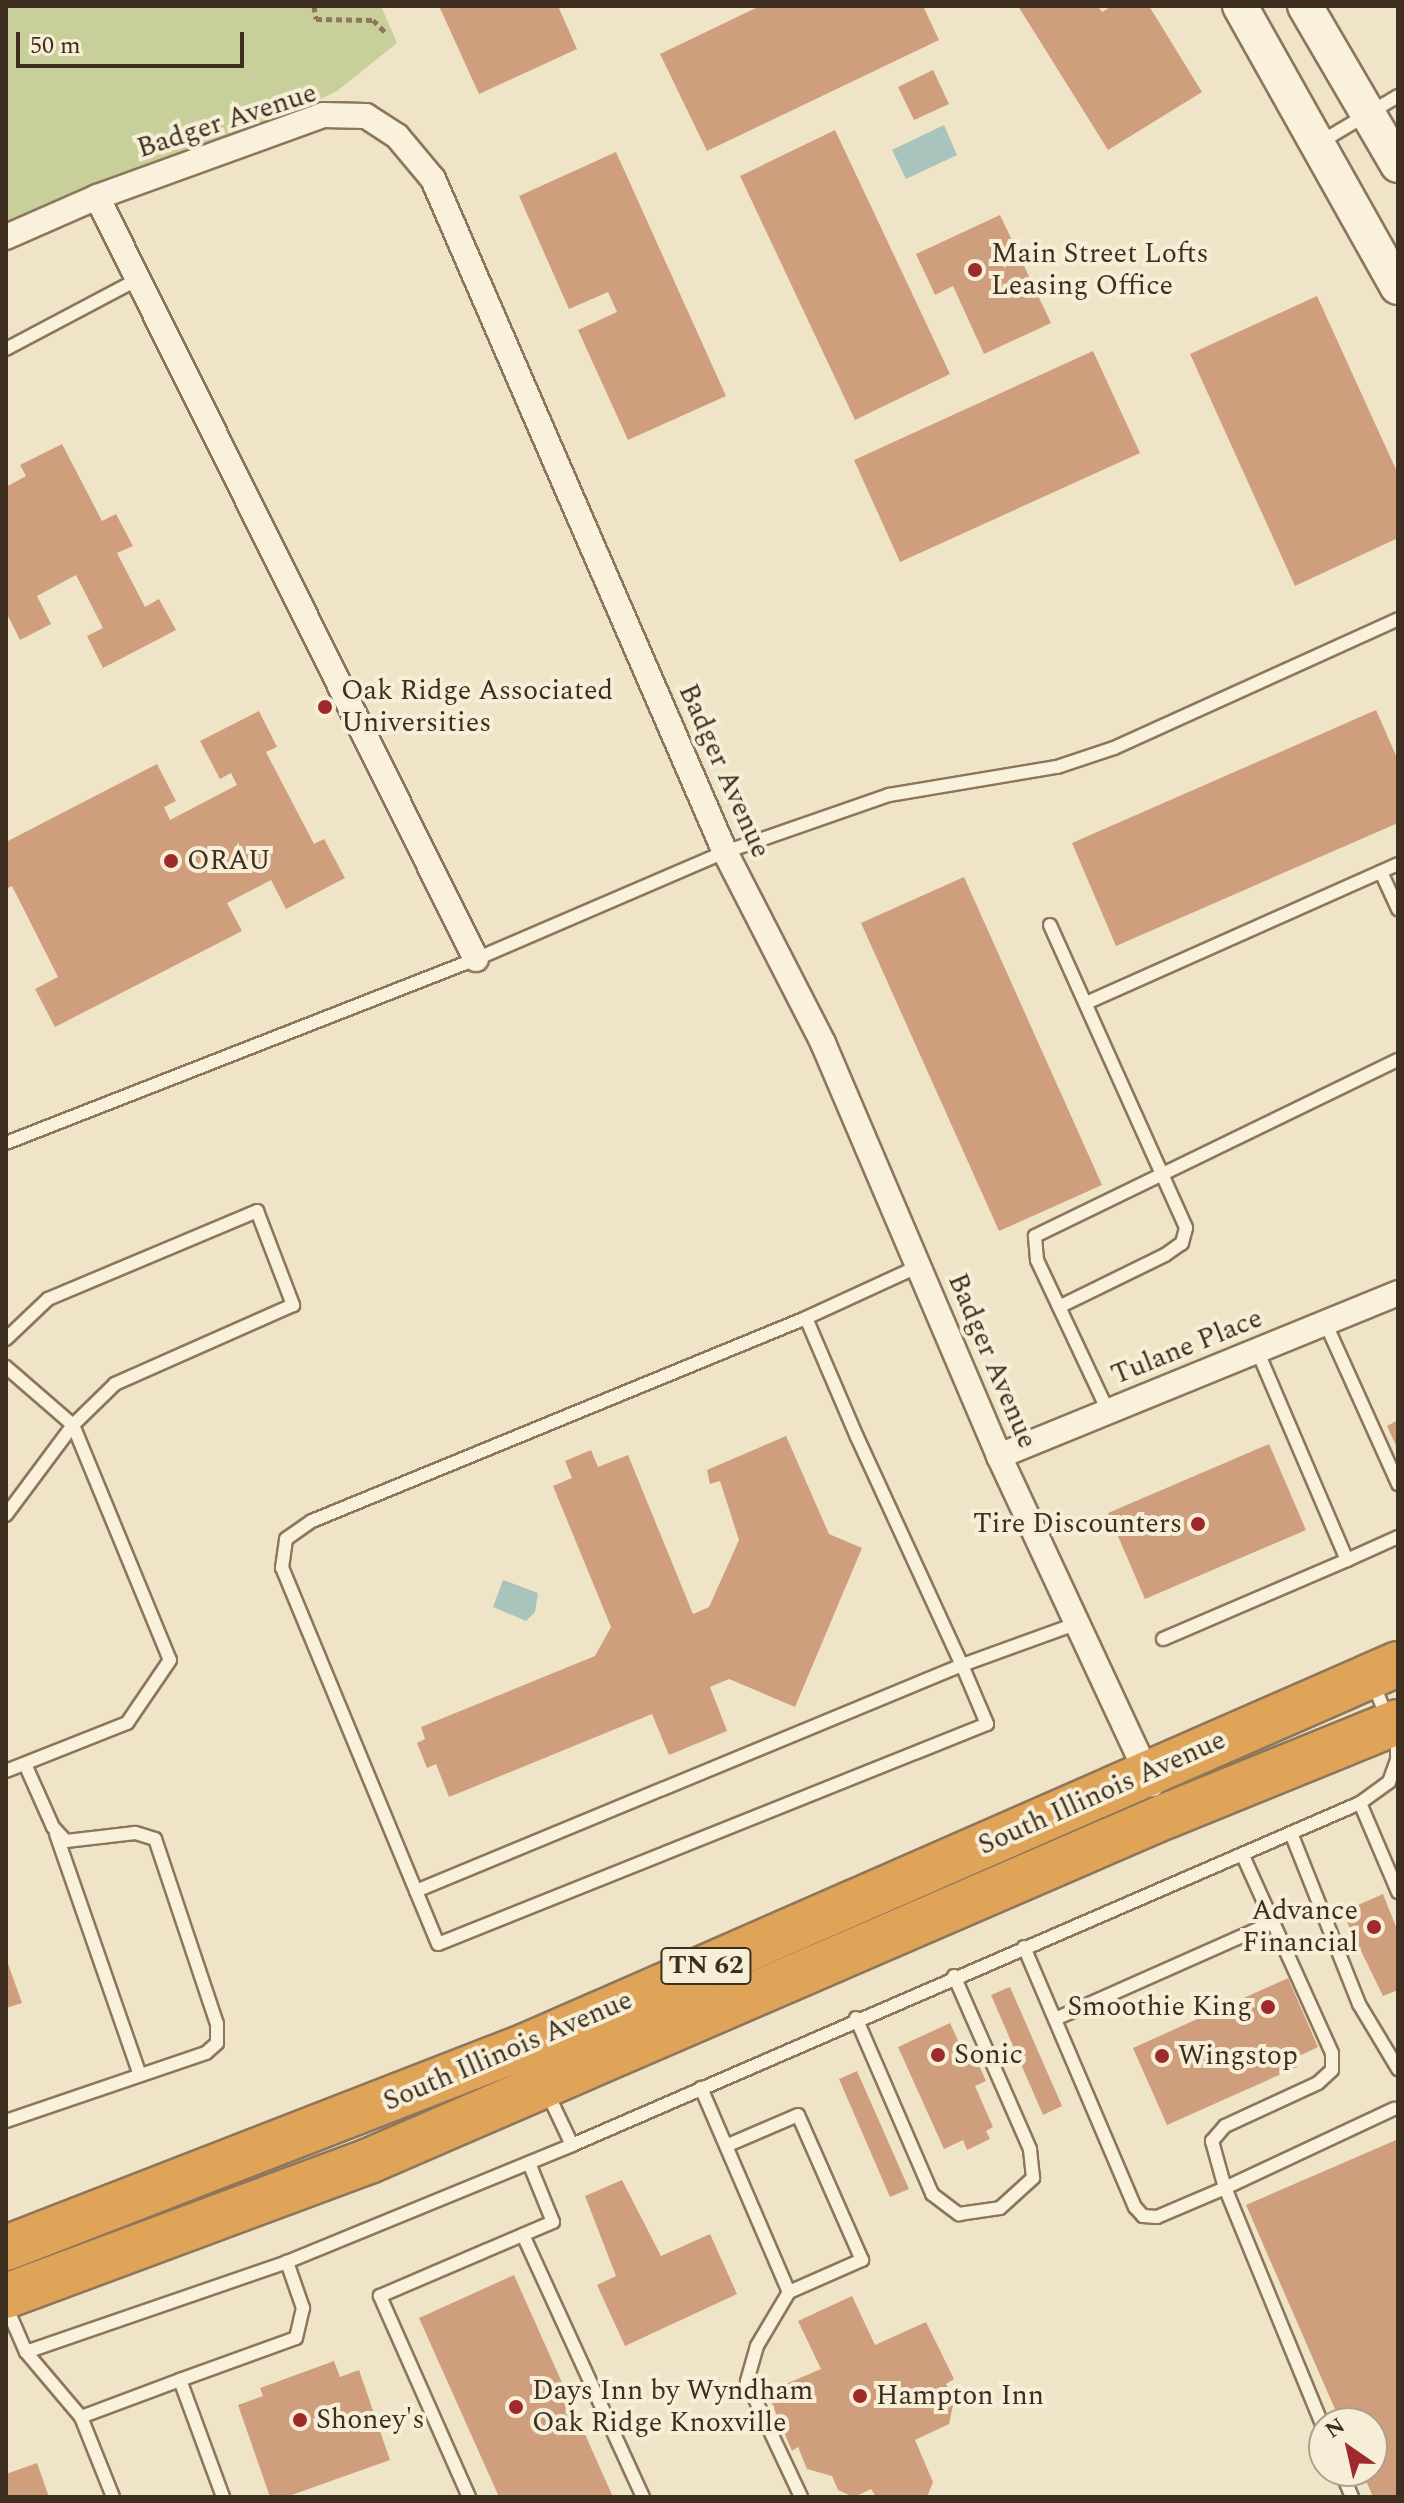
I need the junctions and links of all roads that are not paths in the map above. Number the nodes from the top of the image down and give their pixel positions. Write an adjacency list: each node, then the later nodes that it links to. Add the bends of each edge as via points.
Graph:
1 (1240, 6): 4 (main road)
2 (1305, 6): 3 (main road)
3 (1384, 103): 4 (lane); 5 (main road)
4 (1319, 143): 9 (main road)
5 (1398, 165)
6 (97, 197): 7 (street, Badger Avenue); 8 (street); 12 (street, Badger Avenue, via 323,115 366,116 397,136 433,179)
7 (6, 237)
8 (138, 279): 10 (lane); 17 (street)
9 (1398, 287)
10 (6, 349)
11 (1398, 619): 12 (lane, via 1082,760 889,795)
12 (725, 852): 17 (lane); 22 (street, Badger Avenue, via 823,1043)
13 (1398, 864): 14 (lane)
14 (1381, 872): 15 (lane); 18 (lane)
15 (1398, 909)
16 (1050, 925): 18 (lane)
17 (476, 959): 20 (lane)
18 (1086, 1003): 21 (lane)
19 (1398, 1060): 21 (lane)
20 (6, 1143)
21 (1164, 1171): 24 (lane, via 1186,1228 1182,1243); 24 (lane, via 1035,1236 1037,1260)
22 (919, 1266): 25 (lane); 32 (street, Badger Avenue)
23 (1398, 1293): 26 (street, Tulane Place)
24 (1059, 1307): 30 (lane)
25 (806, 1318): 39 (lane); 50 (lane, via 312,1521 286,1539 282,1568)
26 (1325, 1322): 28 (street, Tulane Place); 33 (lane)
27 (6, 1339): 31 (lane, via 48,1299 257,1211 293,1305 115,1384)
28 (1257, 1350): 30 (street, Tulane Place); 36 (lane)
29 (6, 1367): 31 (lane)
30 (1108, 1411): 32 (street, Tulane Place)
31 (73, 1425): 34 (lane); 42 (lane, via 170,1660 127,1723)
32 (999, 1456): 37 (street, Badger Avenue)
33 (1398, 1484)
34 (6, 1515)
35 (1398, 1537): 36 (lane)
36 (1347, 1560): 38 (lane)
37 (1075, 1624): 39 (lane); 44 (street, Badger Avenue)
38 (1163, 1639)
39 (962, 1665): 50 (lane); 50 (lane, via 987,1724 438,1944)
40 (1384, 1670): 41 (lane); 44 (highway, South Illinois Avenue / TN 62)
41 (1394, 1723): 45 (lane, via 1397,1760 1389,1782); 46 (highway, South Illinois Avenue / TN 62)
42 (25, 1764): 43 (lane); 47 (lane)
43 (6, 1771)
44 (1146, 1773): 46 (street, Badger Avenue); 59 (highway, South Illinois Avenue / TN 62)
45 (1360, 1803): 48 (lane); 51 (lane)
46 (1166, 1816): 59 (highway, South Illinois Avenue / TN 62)
47 (53, 1827): 61 (lane); 61 (lane, via 66,1841 135,1833 155,1839 163,1851 217,2024 217,2043 206,2053)
48 (1291, 1833): 49 (lane); 58 (lane, via 1359,2004)
49 (1242, 1854): 52 (lane); 53 (lane)
50 (416, 1891)
51 (1398, 1892)
52 (1274, 1922): 56 (lane); 68 (lane, via 1332,2053 1332,2070 1318,2083 1225,2126 1212,2141)
53 (1024, 1947): 54 (lane); 56 (lane)
54 (954, 1976): 55 (lane); 55 (lane, via 1030,2149 1033,2178 1000,2208 959,2214 932,2194)
55 (856, 2018): 62 (lane)
56 (1055, 2019): 68 (lane, via 1143,2216 1157,2217)
57 (1398, 2035): 58 (lane)
58 (1384, 2041): 60 (lane)
59 (536, 2067): 65 (lane); 70 (highway, South Illinois Avenue / TN 62); 73 (highway, South Illinois Avenue / TN 62, via 369,2161)
60 (1398, 2069)
61 (140, 2075): 64 (lane)
62 (701, 2088): 65 (lane); 66 (lane)
63 (1397, 2111): 68 (lane)
64 (6, 2121)
65 (572, 2145): 67 (lane)
66 (726, 2146): 72 (lane); 72 (lane, via 798,2115 862,2260)
67 (529, 2163): 69 (lane, via 553,2222); 71 (lane)
68 (1225, 2188): 77 (lane)
69 (523, 2235): 81 (lane, via 380,2296); 82 (lane)
70 (6, 2248)
71 (287, 2262): 75 (lane); 76 (lane, via 303,2308 296,2338)
72 (789, 2292): 83 (lane, via 757,2346 747,2382)
73 (6, 2296)
74 (6, 2306): 75 (lane)
75 (26, 2352): 78 (lane)
76 (180, 2380): 78 (lane); 80 (lane)
77 (1315, 2407)
78 (81, 2417): 79 (lane)
79 (113, 2497)
80 (223, 2497)
81 (469, 2497)
82 (643, 2497)
83 (801, 2497)

